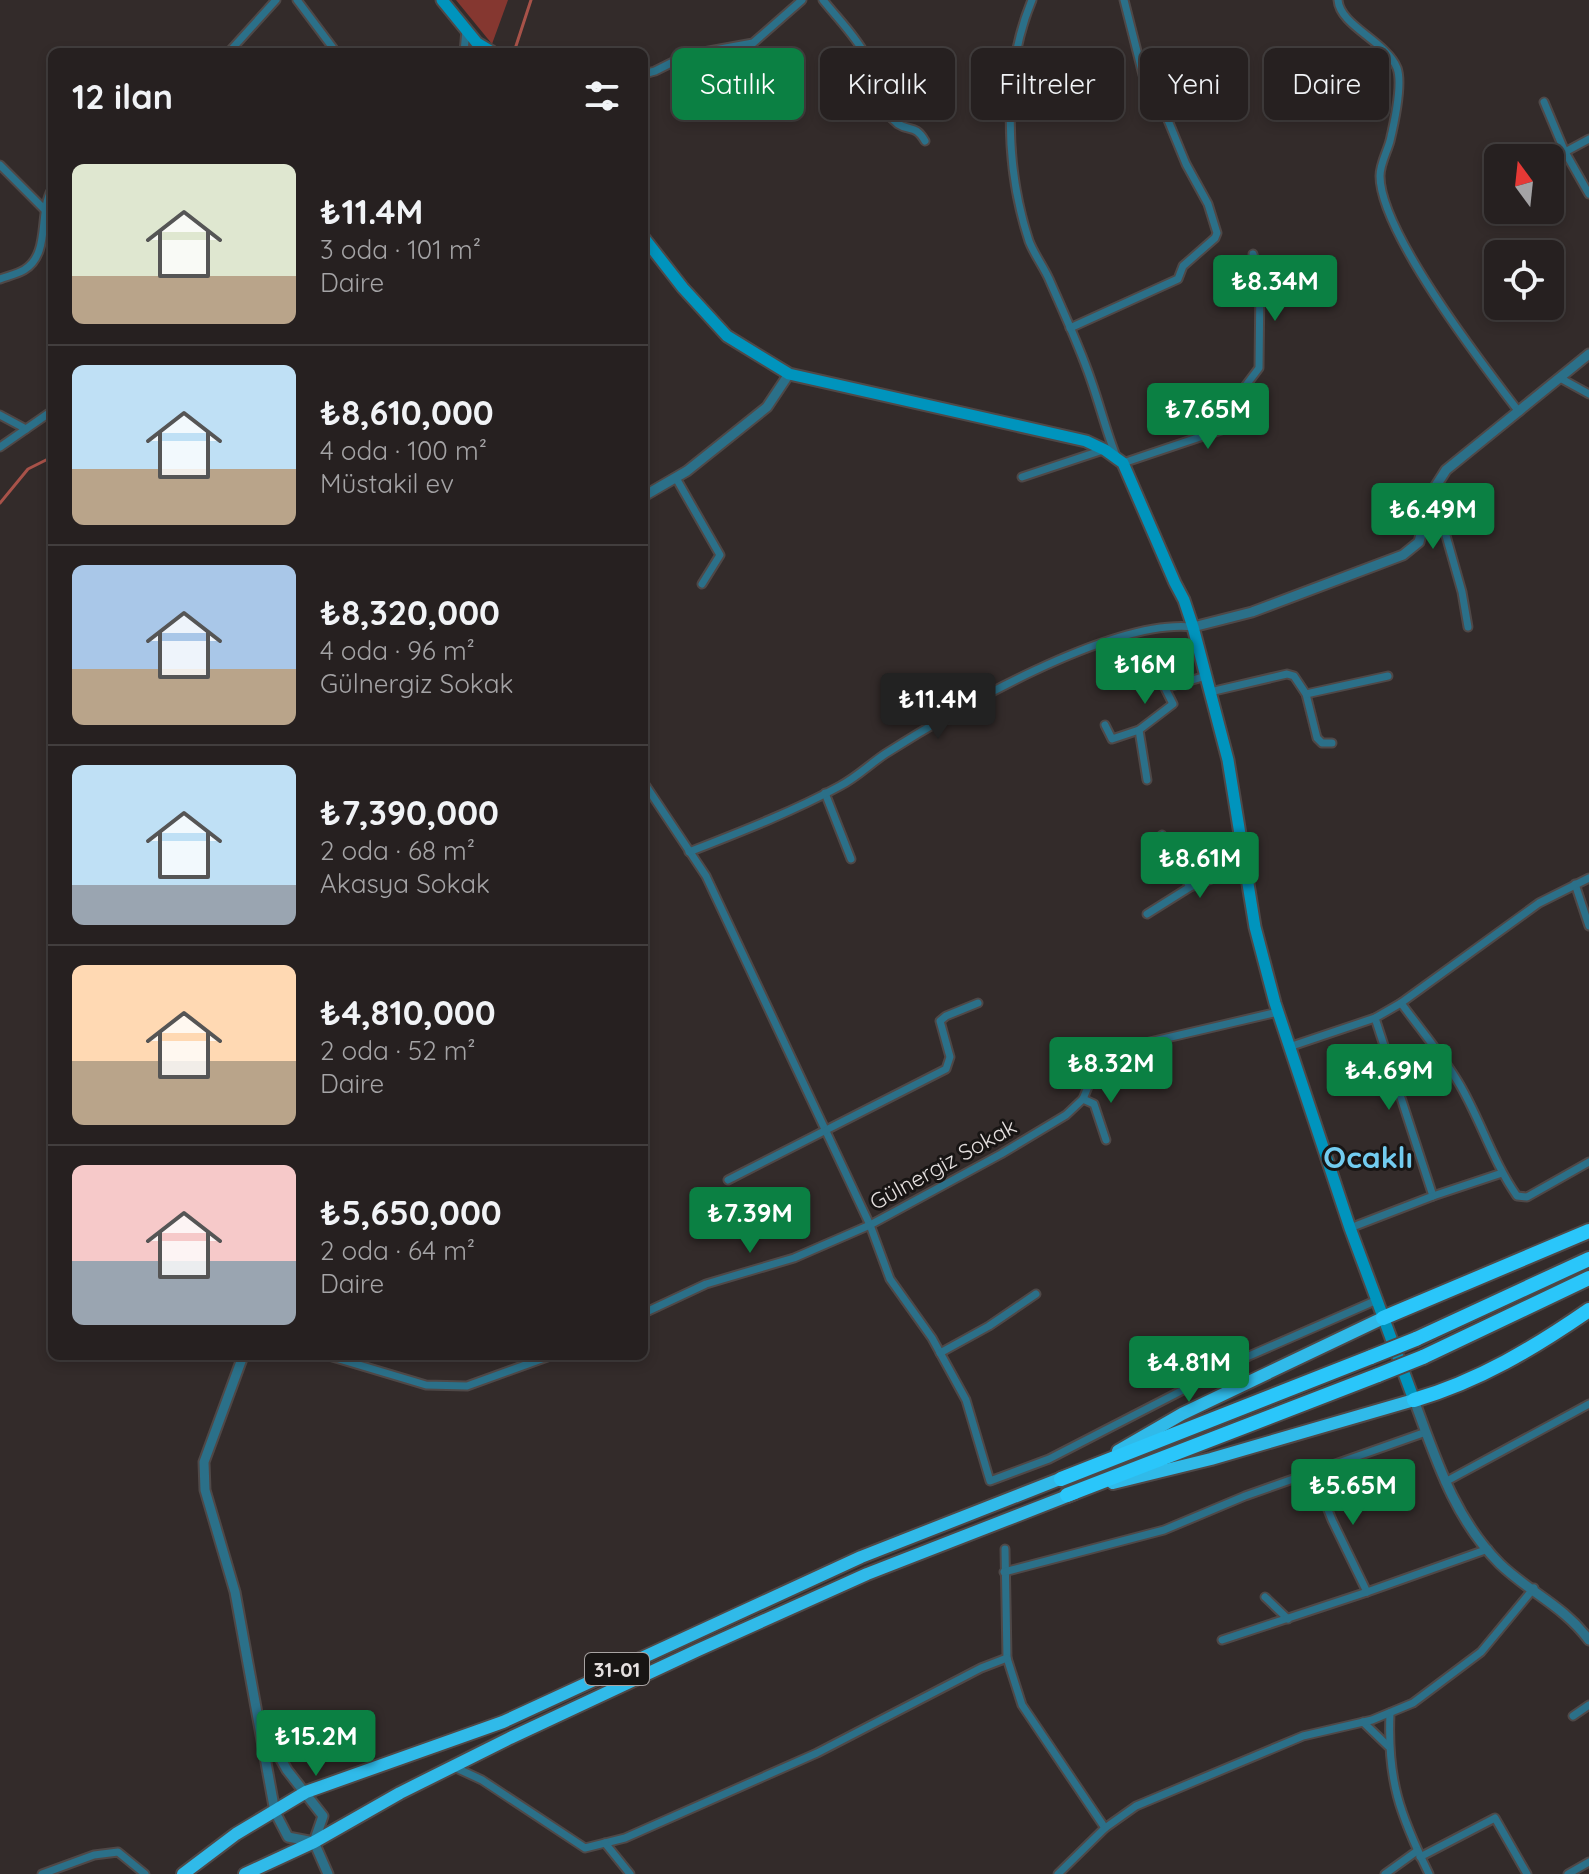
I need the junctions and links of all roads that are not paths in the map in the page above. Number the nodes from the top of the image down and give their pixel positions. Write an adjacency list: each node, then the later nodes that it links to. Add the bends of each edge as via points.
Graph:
1 (276, 0): 10 (street)
2 (297, 0): 11 (street)
3 (442, 0): 9 (main road)
4 (802, 0): 14 (street, via 753,43 687,55)
5 (823, 0): 17 (street, via 872,64 877,106 902,127 919,131)
6 (1032, 0): 26 (street, via 1016,62 1011,140 1030,242)
7 (1124, 0): 26 (street, via 1143,75 1156,91 1217,233 1183,266 1178,279)
8 (1338, 0): 31 (street, via 1344,16 1388,53 1397,69 1391,137 1380,173 1381,191 1395,225 1472,352)
9 (466, 30): 12 (street); 13 (main road)
10 (233, 48)
11 (333, 48)
12 (464, 48)
13 (487, 48)
14 (648, 73)
15 (1544, 102): 18 (street)
16 (1589, 139): 18 (street)
17 (925, 141)
18 (1565, 152): 20 (street)
19 (0, 165): 22 (street)
20 (1589, 194)
21 (48, 199): 22 (street)
22 (44, 209): 25 (street, via 44,235 27,269)
23 (648, 243): 28 (main road, via 727,336)
24 (1253, 254): 37 (street, via 1260,282 1259,368 1231,405 1221,430)
25 (0, 279)
26 (1070, 328): 37 (street)
27 (1589, 354): 29 (street)
28 (789, 374): 36 (main road, via 1060,434); 39 (street, via 767,407)
29 (1560, 378): 30 (street); 31 (street)
30 (1589, 394)
31 (1519, 412): 41 (street, via 1446,470 1432,492)
32 (48, 414): 34 (street)
33 (0, 415): 34 (street)
34 (26, 429): 35 (street)
35 (0, 447)
36 (1105, 450): 37 (main road); 38 (street)
37 (1120, 461): 43 (main road)
38 (1022, 477)
39 (676, 478): 40 (street); 42 (street, via 720,555)
40 (648, 494)
41 (1427, 517): 43 (street, via 1419,542 1403,555 1252,612); 44 (street, via 1445,532)
42 (702, 584)
43 (1193, 627): 45 (main road); 54 (street, via 1178,625 1107,640 1005,686)
44 (1468, 627)
45 (1206, 676): 47 (main road); 50 (street, via 1165,688 1173,704)
46 (1388, 676): 48 (street)
47 (1210, 692): 48 (street, via 1287,674); 58 (main road, via 1228,760)
48 (1306, 694): 51 (street, via 1317,738)
49 (1105, 725): 50 (street, via 1112,739)
50 (1139, 730): 52 (street)
51 (1332, 743)
52 (1147, 780)
53 (648, 789): 56 (street)
54 (825, 793): 56 (street); 57 (street)
55 (1162, 835): 61 (street)
56 (689, 852): 70 (street, via 706,876)
57 (851, 859)
58 (1245, 866): 61 (street); 66 (main road)
59 (1589, 878): 60 (street)
60 (1575, 884): 63 (street); 65 (street, via 1539,903)
61 (1190, 887): 62 (street)
62 (1147, 914)
63 (1589, 926)
64 (978, 1003): 70 (street, via 940,1021 950,1057 946,1069)
65 (1401, 1003): 67 (street); 73 (street, via 1459,1084)
66 (1278, 1012): 68 (main road); 69 (street, Gülnergiz Sokak, via 1124,1048 1104,1059)
67 (1375, 1018): 68 (street); 75 (street)
68 (1289, 1047): 77 (main road)
69 (1083, 1099): 71 (street, via 1094,1104); 76 (street, Gülnergiz Sokak, via 1001,1154)
70 (825, 1131): 74 (street); 76 (street)
71 (1106, 1140)
72 (1589, 1162): 73 (street, via 1527,1197 1517,1196)
73 (1502, 1173): 75 (street)
74 (728, 1180)
75 (1433, 1196): 77 (street)
76 (870, 1225): 84 (street, Gülnergiz Sokak, via 794,1258 706,1284); 86 (street, via 890,1279)
77 (1350, 1228): 82 (main road)
78 (1589, 1231): 85 (highway)
79 (1589, 1259): 94 (highway, bridge, via 1416,1339)
80 (1589, 1278): 96 (highway, bridge, via 1423,1357)
81 (1036, 1294): 86 (street)
82 (1377, 1300): 85 (main road); 86 (street, via 1249,1356 1049,1459 990,1481 966,1400)
83 (1589, 1310): 90 (highway, via 1504,1365)
84 (648, 1311)
85 (1383, 1318): 90 (main road); 94 (highway, 31-01, via 1182,1414)
86 (940, 1353)
87 (242, 1360): 110 (street, via 204,1462 205,1490 235,1592)
88 (342, 1360): 89 (street, via 426,1385 467,1386)
89 (539, 1360)
90 (1414, 1400): 92 (street); 96 (highway, 31-01)
91 (1589, 1404): 95 (street)
92 (1426, 1432): 93 (street); 95 (street)
93 (1313, 1472): 99 (street, via 1164,1530); 101 (street)
94 (1061, 1479): 114 (highway, 31-01, via 861,1557 503,1722)
95 (1445, 1482): 98 (street, via 1453,1503)
96 (1067, 1495): 113 (highway, 31-01, via 867,1574)
97 (1005, 1549): 99 (street)
98 (1488, 1549): 100 (street); 101 (street)
99 (1004, 1572): 106 (street)
100 (1534, 1588): 105 (street); 108 (street, via 1481,1652 1413,1703)
101 (1367, 1592): 103 (street)
102 (1265, 1597): 103 (street)
103 (1288, 1619): 104 (street)
104 (1222, 1640)
105 (1589, 1640)
106 (1007, 1658): 116 (street, via 1022,1705); 118 (street, via 817,1753)
107 (1589, 1705): 109 (street)
108 (1390, 1713): 111 (street); 112 (street)
109 (1573, 1716)
110 (259, 1721): 114 (street); 115 (street)
111 (1363, 1722): 112 (street); 116 (street, via 1303,1736 1136,1806)
112 (1388, 1746): 119 (street, via 1404,1823)
113 (452, 1767): 117 (highway, 31-01); 118 (street, via 482,1780 585,1848)
114 (306, 1792): 115 (highway, 31-01); 117 (street, via 323,1816)
115 (275, 1812): 117 (street, via 288,1837); 123 (highway, 31-01)
116 (1105, 1828): 127 (street)
117 (314, 1842): 124 (highway, 31-01); 125 (street)
118 (605, 1843): 126 (street)
119 (1419, 1854): 128 (street); 129 (street); 130 (street, via 1495,1818)
120 (1589, 1862): 131 (street)
121 (42, 1874): 122 (street, via 118,1852)
122 (145, 1874)
123 (183, 1874)
124 (245, 1874)
125 (328, 1874)
126 (630, 1874)
127 (1058, 1874)
128 (1385, 1874)
129 (1429, 1874)
130 (1527, 1874)
131 (1568, 1874)

